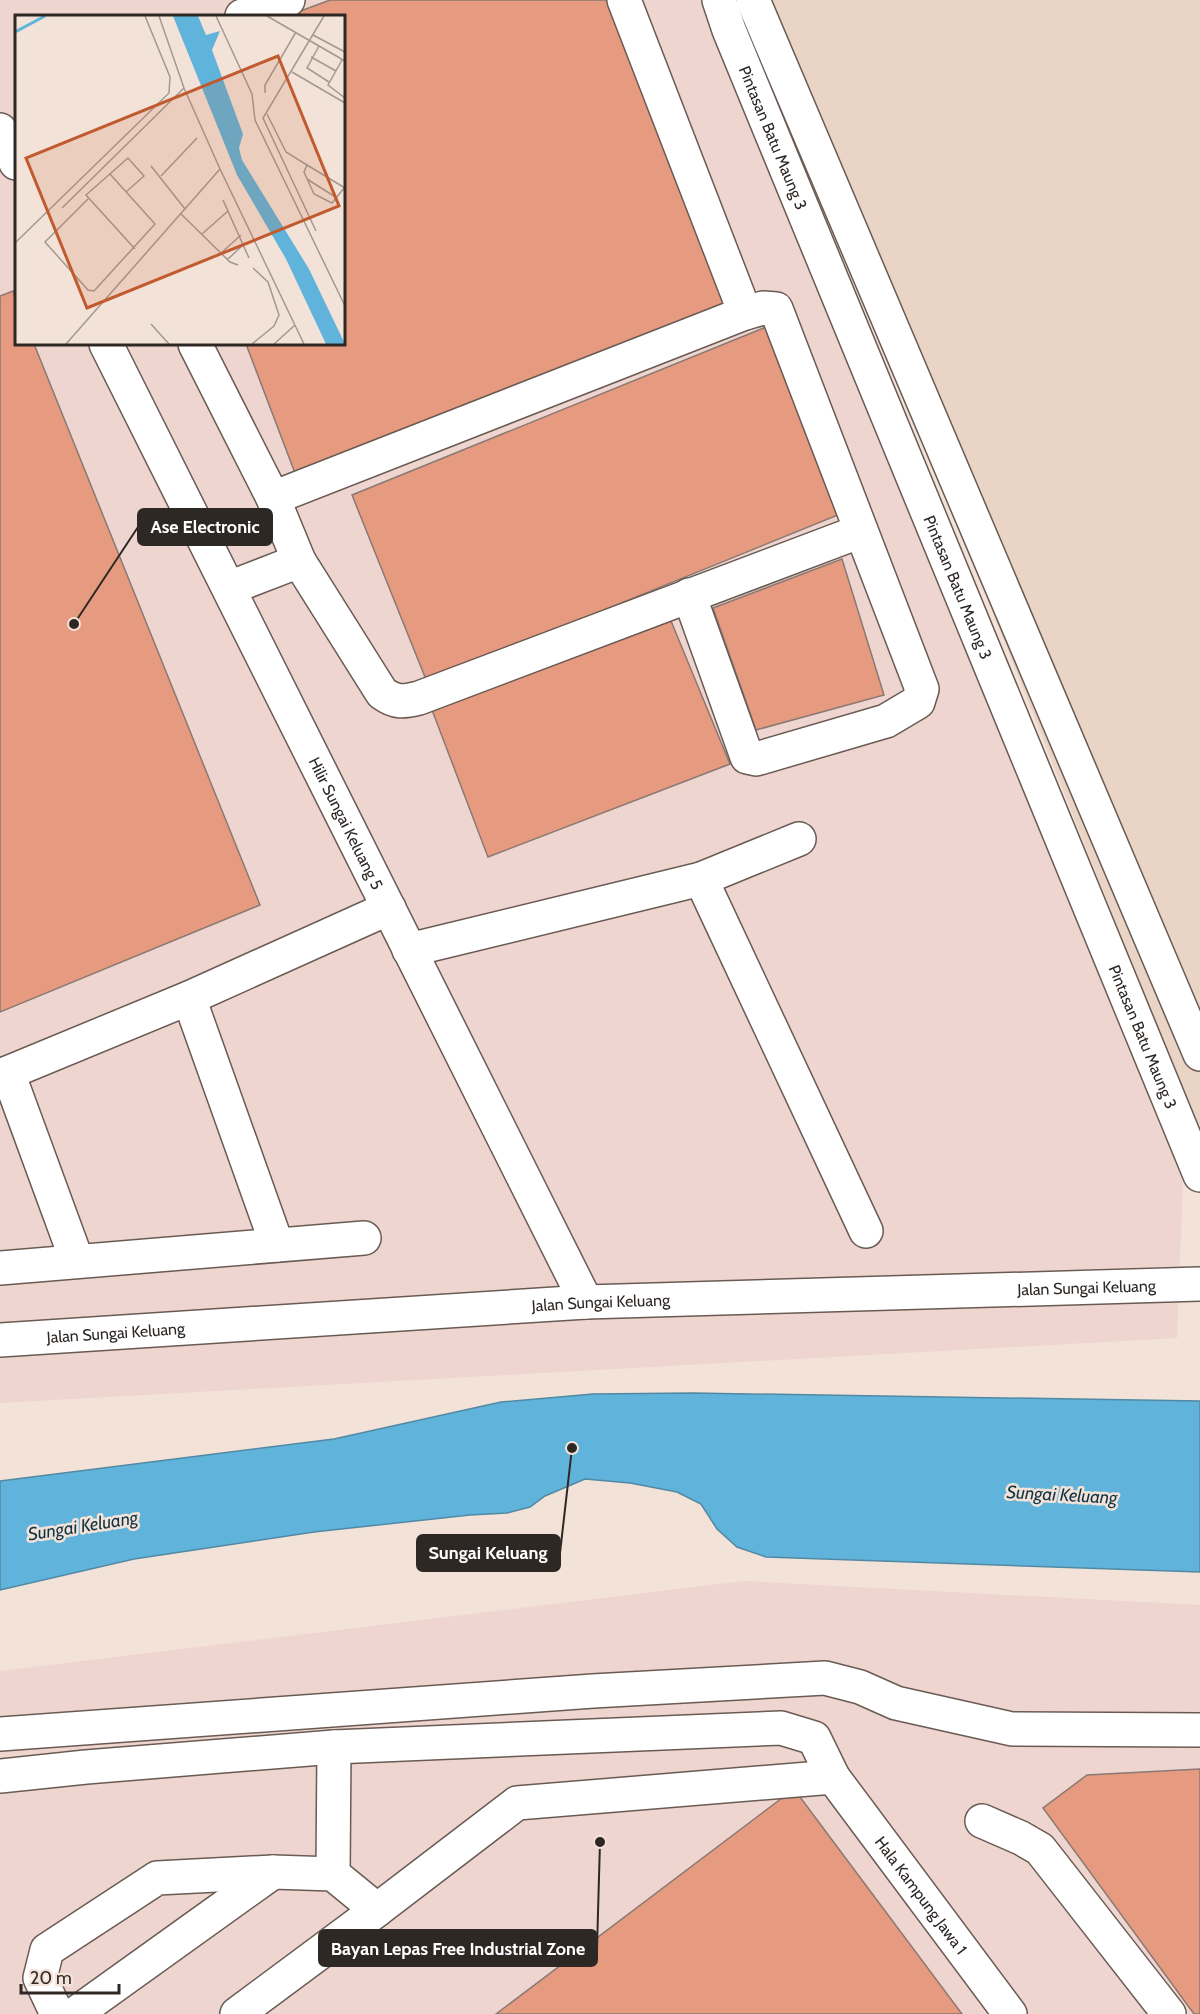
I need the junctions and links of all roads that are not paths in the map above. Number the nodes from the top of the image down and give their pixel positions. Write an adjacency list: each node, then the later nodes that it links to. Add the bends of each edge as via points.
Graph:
1 (288, 0): 5 (street)
2 (624, 0): 8 (street)
3 (719, 0): 23 (street, Pintasan Batu Maung 3)
4 (753, 0): 21 (street)
5 (245, 15)
6 (0, 130): 7 (street)
7 (15, 161)
8 (744, 313): 11 (street); 12 (street, via 776,309)
9 (107, 345): 14 (street, Hilir Sungai Keluang 5)
10 (196, 345): 11 (street)
11 (273, 498): 13 (street)
12 (861, 531): 15 (street); 15 (street, via 922,689 918,702 886,721 756,759 747,757)
13 (299, 561): 14 (street); 15 (street, via 382,693 392,701 403,702)
14 (229, 588): 18 (street, Hilir Sungai Keluang 5)
15 (689, 595)
16 (799, 839): 17 (street)
17 (701, 879): 19 (street); 24 (street)
18 (389, 908): 19 (street, Hilir Sungai Keluang 5); 20 (street)
19 (410, 950): 30 (street, Hilir Sungai Keluang 5)
20 (189, 998): 22 (street); 26 (street)
21 (1200, 1054)
22 (4, 1075): 28 (street)
23 (1200, 1175)
24 (866, 1230)
25 (364, 1238): 26 (street)
26 (278, 1245): 28 (street)
27 (2, 1261): 28 (street)
28 (77, 1261)
29 (1200, 1284): 30 (street, Jalan Sungai Keluang)
30 (585, 1302): 31 (street, Jalan Sungai Keluang)
31 (0, 1340)
32 (1200, 1730): 33 (street, via 1012,1729 896,1703 860,1687 825,1678 593,1690)
33 (0, 1734)
34 (334, 1747): 35 (street, Hala Kampung Jawa 1); 36 (street, Hala Kampung Jawa 1, via 781,1728 814,1738); 39 (street)
35 (0, 1776)
36 (833, 1777): 40 (street, via 518,1803); 44 (street, Hala Kampung Jawa 1)
37 (982, 1821): 45 (street, via 1040,1849)
38 (273, 1872): 39 (street); 41 (street, via 157,1878 47,1950 40,1977); 42 (street)
39 (333, 1874): 40 (street)
40 (377, 1910): 43 (street)
41 (57, 2014)
42 (75, 2014)
43 (237, 2014)
44 (1010, 2014)
45 (1169, 2014)

